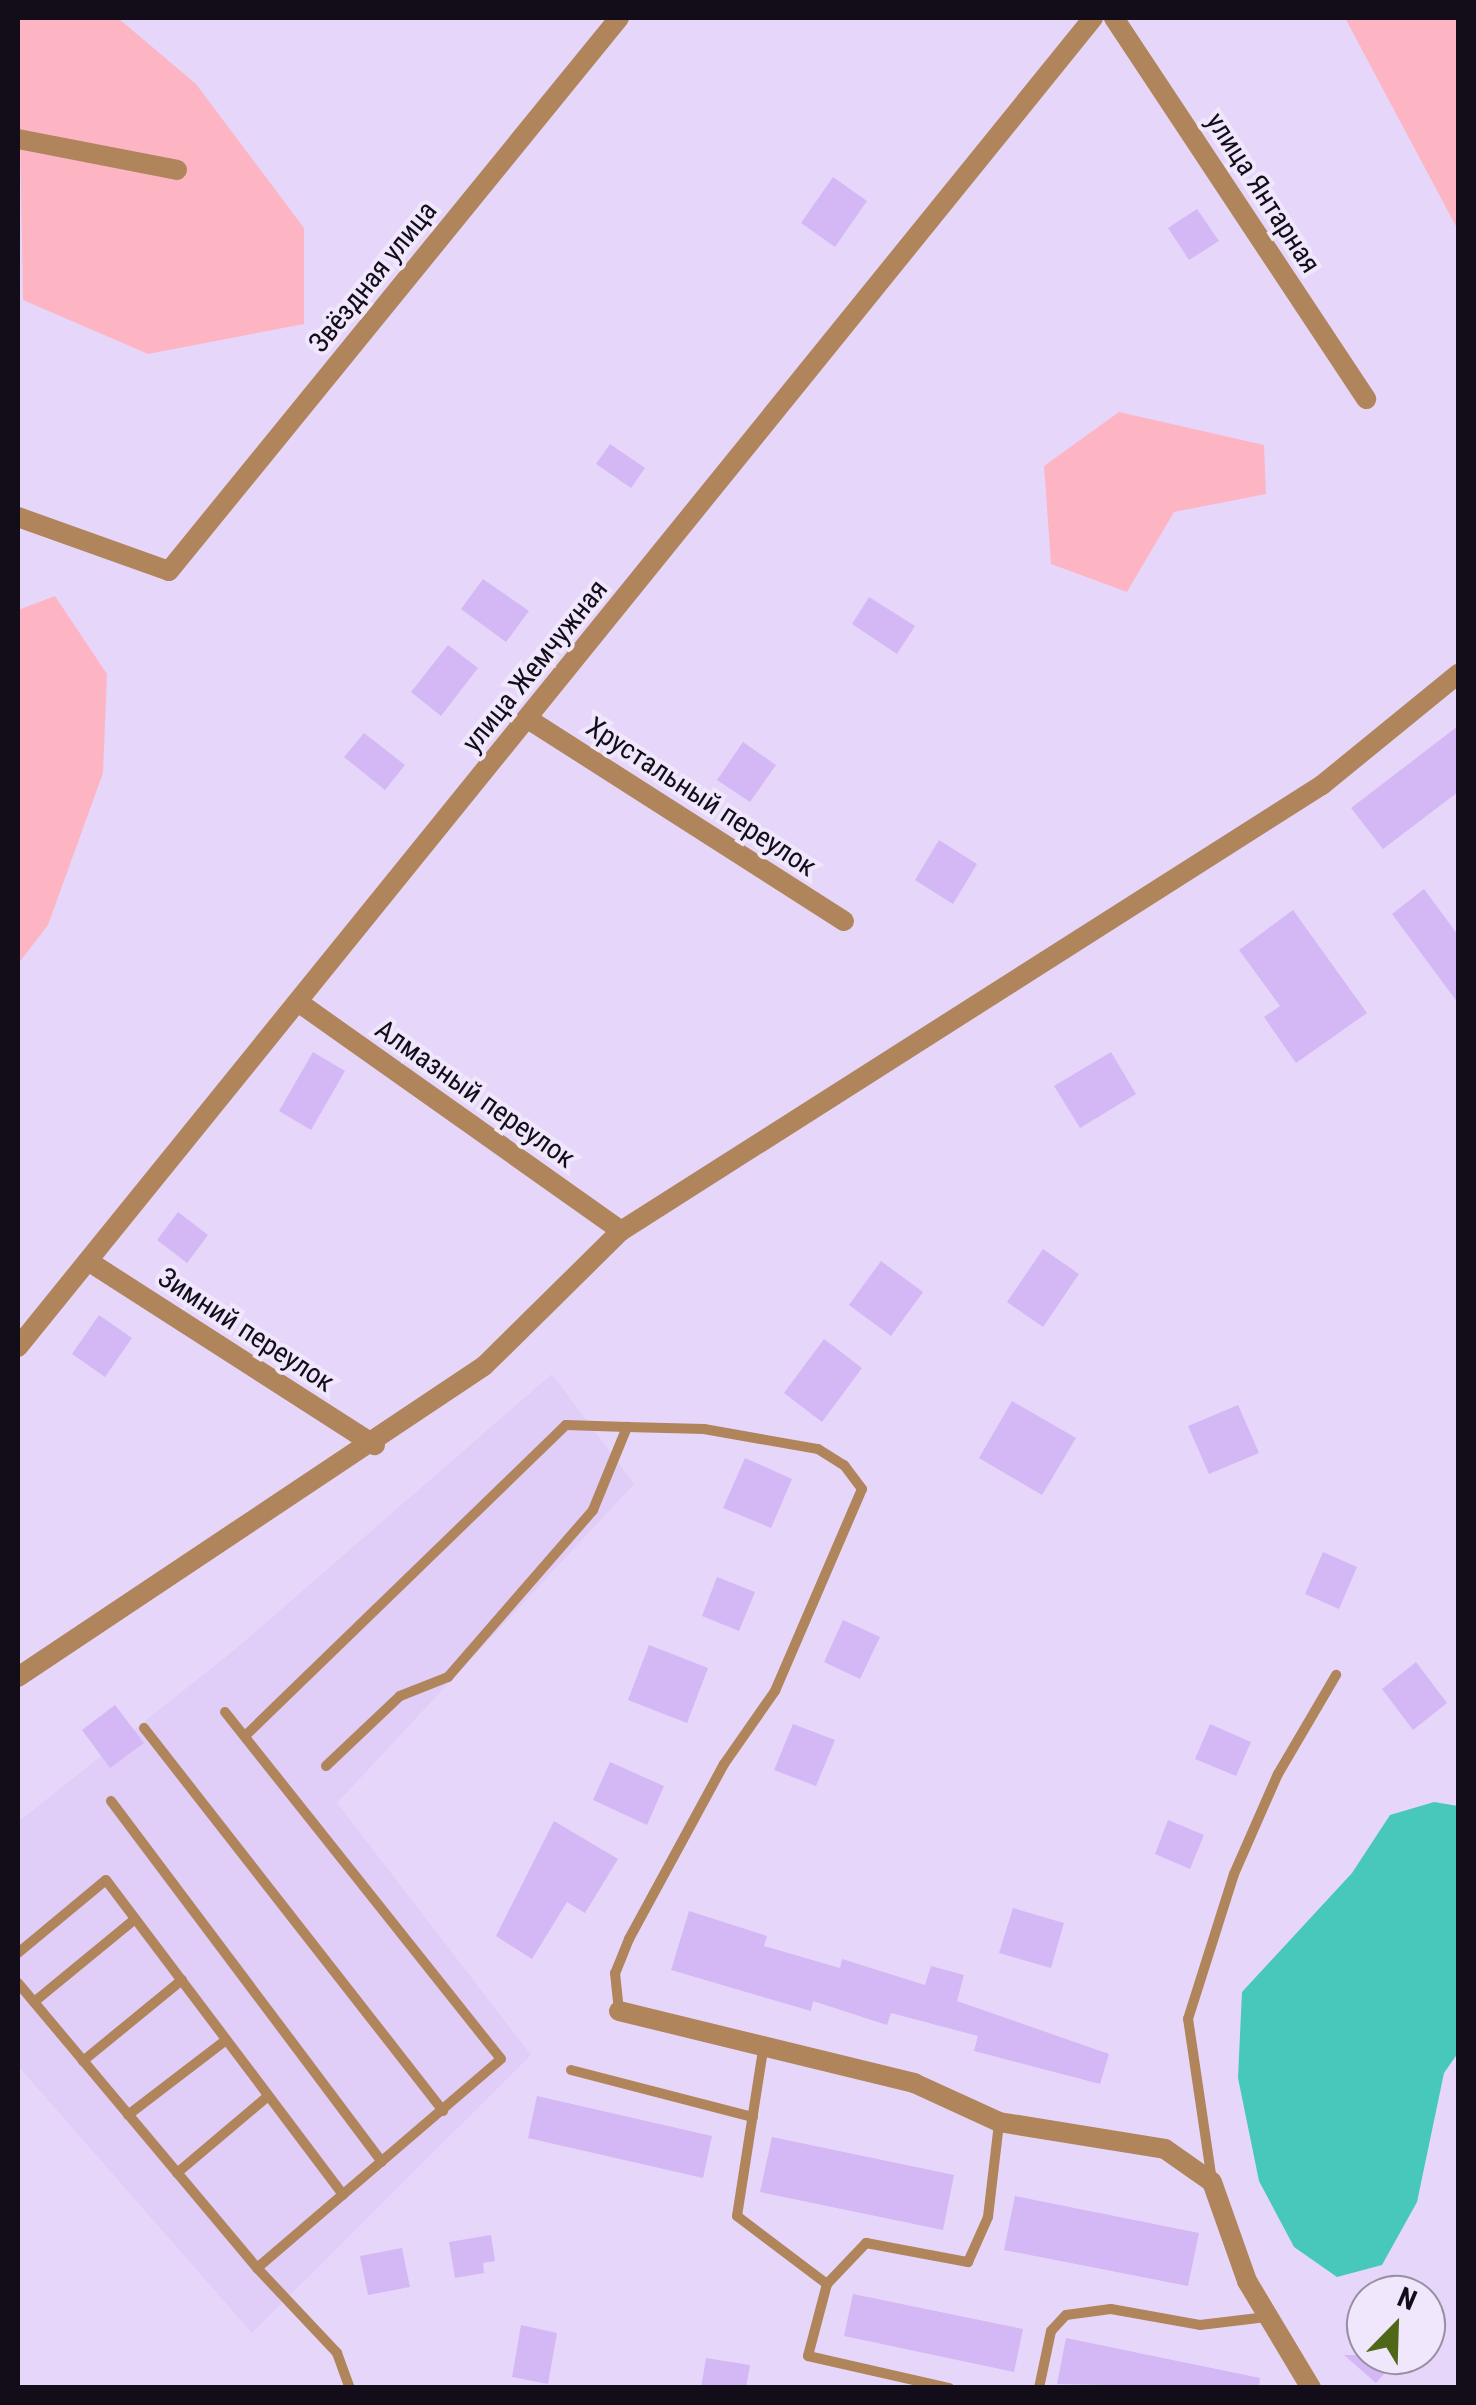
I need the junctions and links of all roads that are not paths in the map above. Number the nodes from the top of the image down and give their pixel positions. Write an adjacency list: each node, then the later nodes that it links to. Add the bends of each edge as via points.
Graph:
1 (618, 18): 7 (street, Звёздная улица, via 170,571)
2 (1093, 18): 9 (street, улица Жемчужная)
3 (1114, 18): 6 (street, улица Янтарная)
4 (18, 139): 5 (street)
5 (177, 170)
6 (1366, 399)
7 (18, 517)
8 (1458, 674): 12 (street, via 1322,785)
9 (528, 719): 10 (street, Хрустальный переулок); 11 (street, улица Жемчужная)
10 (844, 921)
11 (298, 1002): 12 (street, Алмазный переулок); 13 (street, улица Жемчужная)
12 (621, 1231): 16 (street, via 484,1366)
13 (88, 1261): 14 (street, улица Жемчужная); 16 (street, Зимний переулок)
14 (18, 1347)
15 (627, 1427): 21 (lane, via 566,1426); 22 (lane, via 593,1510 448,1677 400,1696); 29 (lane, via 704,1429 818,1450 862,1489 775,1691 724,1764 629,1939 616,1974)
16 (375, 1445): 18 (street)
17 (1336, 1675): 41 (lane, via 1278,1774 1234,1874 1188,2019)
18 (18, 1677)
19 (225, 1712): 21 (lane)
20 (144, 1728): 35 (lane)
21 (245, 1736): 35 (lane, via 501,2059)
22 (326, 1766)
23 (111, 1801): 39 (lane)
24 (135, 1919): 25 (lane, via 106,1880); 26 (lane); 28 (lane)
25 (18, 1954)
26 (182, 1980): 30 (lane); 32 (lane)
27 (18, 1982): 28 (lane)
28 (34, 2002): 32 (lane)
29 (619, 2011): 31 (street)
30 (226, 2040): 34 (lane); 36 (lane)
31 (763, 2050): 37 (lane); 38 (street, via 914,2083)
32 (83, 2061): 36 (lane)
33 (571, 2070): 37 (lane)
34 (268, 2096): 40 (lane); 42 (lane)
35 (443, 2111): 39 (lane)
36 (128, 2115): 40 (lane)
37 (753, 2117): 44 (lane, via 737,2216)
38 (1000, 2122): 41 (street, via 1164,2149); 44 (lane, via 988,2217 968,2262 866,2243)
39 (382, 2162): 42 (lane)
40 (177, 2173): 43 (lane)
41 (1212, 2182): 45 (street)
42 (343, 2195): 43 (lane)
43 (257, 2268): 46 (lane, via 337,2354)
44 (828, 2284): 47 (lane, via 808,2356)
45 (1268, 2318): 48 (lane, via 1200,2324 1111,2308 1066,2314 1051,2331); 49 (street)
46 (350, 2388)
47 (948, 2388)
48 (1038, 2388)
49 (1312, 2388)

